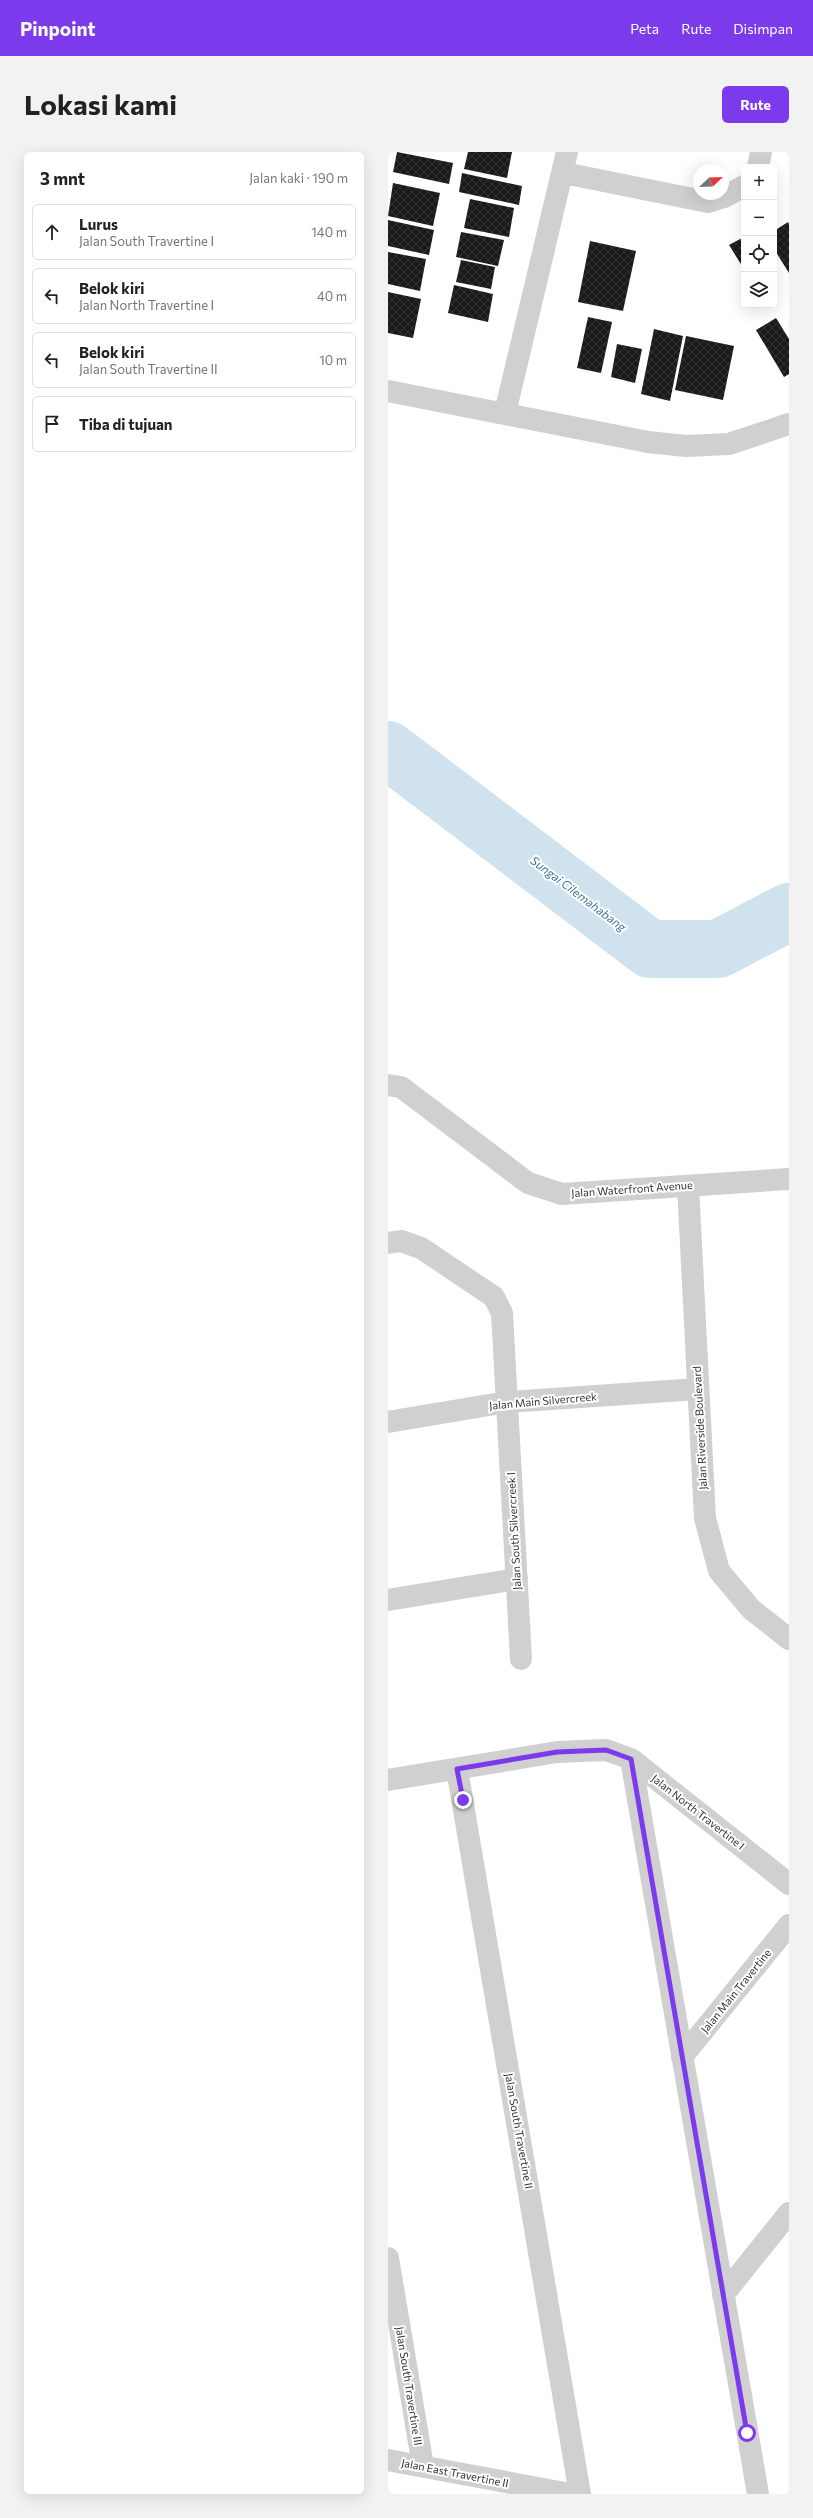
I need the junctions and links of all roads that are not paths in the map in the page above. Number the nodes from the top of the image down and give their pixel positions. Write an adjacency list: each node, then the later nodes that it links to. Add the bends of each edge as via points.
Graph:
1 (567, 152): 4 (street)
2 (761, 152): 3 (street)
3 (759, 164)
4 (564, 173): 5 (street, via 708,202); 7 (street)
5 (741, 188)
6 (388, 391): 7 (street)
7 (505, 413): 8 (street, via 648,442 686,446 729,444)
8 (789, 424)
9 (388, 1085): 11 (street, Jalan Waterfront Avenue, via 401,1087 528,1183 562,1194)
10 (789, 1178): 11 (street, Jalan Waterfront Avenue)
11 (688, 1186): 13 (street, Jalan Riverside Boulevard)
12 (388, 1243): 14 (street, Jalan South Silvercreek I, via 401,1241 421,1248 494,1297 502,1312)
13 (698, 1389): 14 (street, Jalan Main Silvercreek); 18 (street, Jalan Riverside Boulevard, via 704,1518 719,1571 751,1609)
14 (507, 1402): 15 (street, Jalan Main Silvercreek); 16 (street, Jalan South Silvercreek I)
15 (388, 1422)
16 (517, 1579): 17 (street); 19 (street, Jalan South Silvercreek I)
17 (388, 1600)
18 (789, 1639)
19 (521, 1659)
20 (631, 1759): 21 (street, Jalan North Travertine I, via 606,1750 564,1752); 23 (street, Jalan North Travertine I); 25 (street)
21 (457, 1769): 22 (street, Jalan North Travertine I); 32 (street, Jalan South Travertine II)
22 (388, 1780)
23 (789, 1884)
24 (789, 1926): 25 (street, Jalan Main Travertine)
25 (682, 2057): 28 (street)
26 (789, 2213): 28 (street)
27 (388, 2258): 30 (street, Jalan South Travertine III)
28 (723, 2295): 33 (street)
29 (388, 2460): 30 (street, Jalan East Travertine II)
30 (423, 2466): 31 (street, Jalan East Travertine II)
31 (570, 2494)
32 (580, 2494)
33 (758, 2494)

